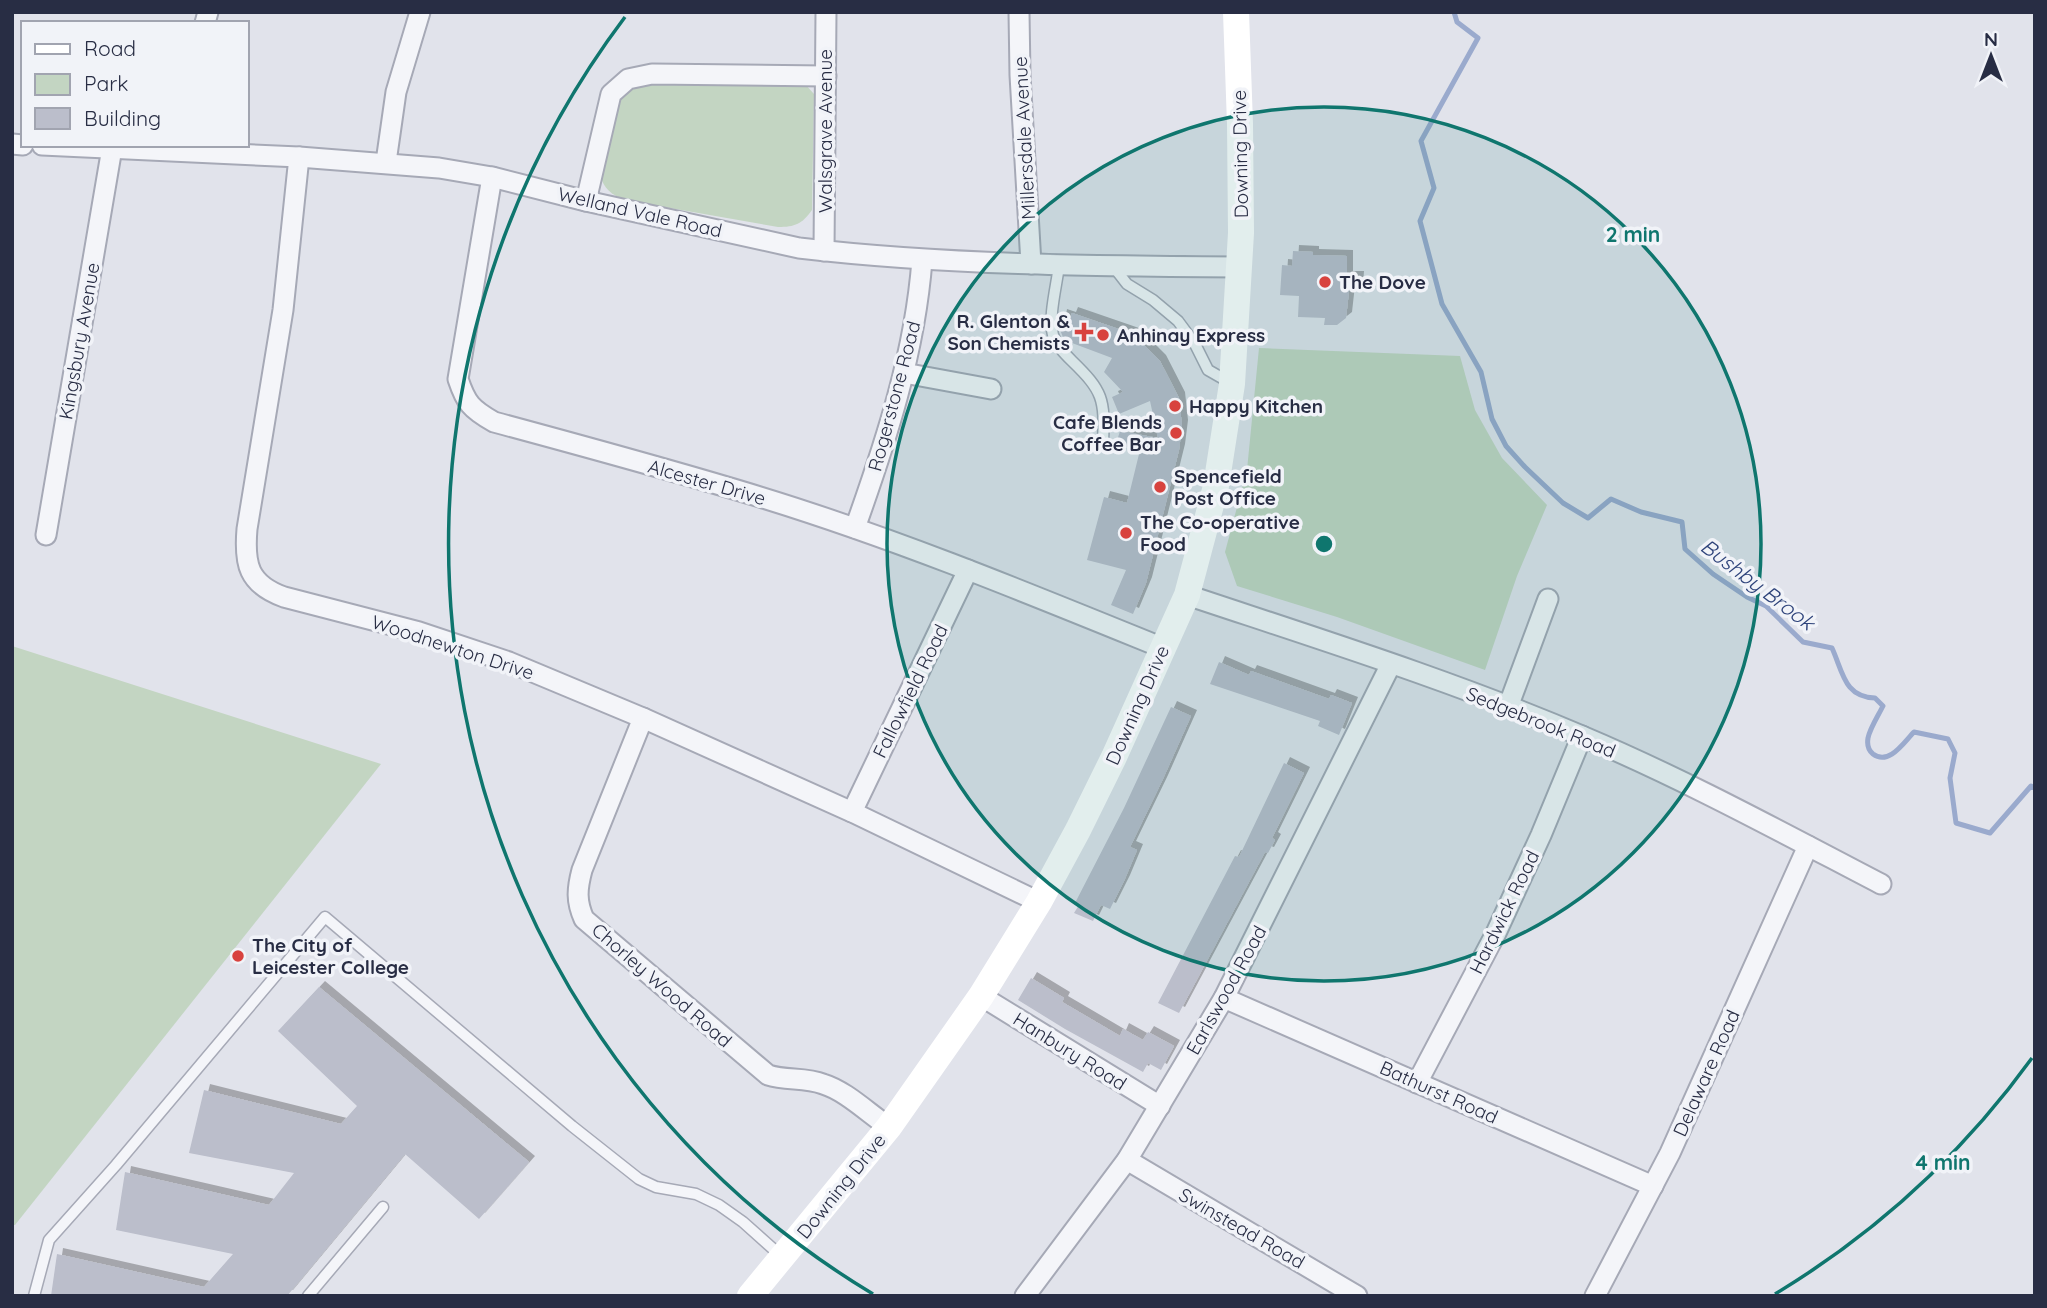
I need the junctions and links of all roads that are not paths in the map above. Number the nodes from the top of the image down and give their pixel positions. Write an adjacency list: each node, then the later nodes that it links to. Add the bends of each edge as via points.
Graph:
1 (419, 12): 10 (street, via 396,92)
2 (826, 12): 5 (street, Walsgrave Avenue)
3 (1019, 12): 15 (street, Millersdale Avenue)
4 (1236, 12): 18 (street, Downing Drive)
5 (826, 76): 12 (street, via 652,74 628,79 611,94); 13 (street, Walsgrave Avenue)
6 (89, 147): 7 (street, Welland Vale Road)
7 (112, 148): 8 (street, Welland Vale Road); 24 (street, Kingsbury Avenue)
8 (188, 148): 9 (street, Welland Vale Road)
9 (299, 157): 10 (street, Welland Vale Road); 31 (street, Woodnewton Drive, via 283,310 247,529 248,569 268,591 509,662)
10 (386, 162): 11 (street, Welland Vale Road)
11 (492, 177): 12 (street, Welland Vale Road); 23 (street, Alcester Drive, via 458,379 466,401 477,412 494,422)
12 (586, 201): 13 (street, Welland Vale Road)
13 (824, 251): 14 (street, Welland Vale Road)
14 (922, 260): 15 (street, Welland Vale Road); 19 (street, Rogerstone Road)
15 (1031, 264): 16 (street, Welland Vale Road)
16 (1059, 265): 17 (street, Welland Vale Road); 22 (lane, via 1054,337 1098,390 1103,403)
17 (1113, 267): 18 (street, Welland Vale Road); 20 (lane, via 1127,284 1178,321 1208,370)
18 (1239, 267): 20 (street, Downing Drive)
19 (904, 373): 21 (street); 23 (street, Rogerstone Road)
20 (1232, 384): 26 (street, Downing Drive, via 1216,486)
21 (991, 389)
22 (1103, 442)
23 (855, 528): 25 (street, Alcester Drive)
24 (46, 535)
25 (968, 570): 28 (street, Alcester Drive); 33 (street, Fallowfield Road)
26 (1187, 595): 28 (street, Downing Drive); 29 (street, Sedgebrook Road)
27 (1548, 599): 30 (street)
28 (1163, 648): 36 (street, Downing Drive, via 1114,757)
29 (1391, 664): 30 (street, Sedgebrook Road); 38 (street, Earlswood Road)
30 (1508, 707): 32 (street, Sedgebrook Road)
31 (643, 719): 33 (street, Woodnewton Drive); 41 (street, Chorley Wood Road, via 582,870 577,888 584,919 768,1075 824,1084)
32 (1582, 736): 34 (street, Sedgebrook Road); 39 (street, Hardwick Road, via 1496,933)
33 (852, 812): 36 (street, Woodnewton Drive)
34 (1808, 846): 35 (street, Sedgebrook Road); 43 (street, Delaware Road)
35 (1881, 884)
36 (1039, 902): 37 (street, Downing Drive)
37 (981, 996): 40 (street, Hanbury Road); 41 (street, Downing Drive)
38 (1224, 998): 39 (street, Bathurst Road); 40 (street, Earlswood Road)
39 (1417, 1083): 43 (street, Bathurst Road)
40 (1160, 1106): 42 (street, Earlswood Road)
41 (889, 1127): 45 (street, Downing Drive)
42 (1127, 1160): 49 (street, Earlswood Road); 50 (street, Swinstead Road)
43 (1653, 1186): 51 (street, Delaware Road)
44 (383, 1207): 47 (lane)
45 (783, 1257): 46 (lane, via 719,1205 639,1179 325,916 49,1240); 48 (street, Downing Drive)
46 (34, 1296)
47 (308, 1296)
48 (750, 1296)
49 (1025, 1296)
50 (1357, 1296)
51 (1595, 1296)

